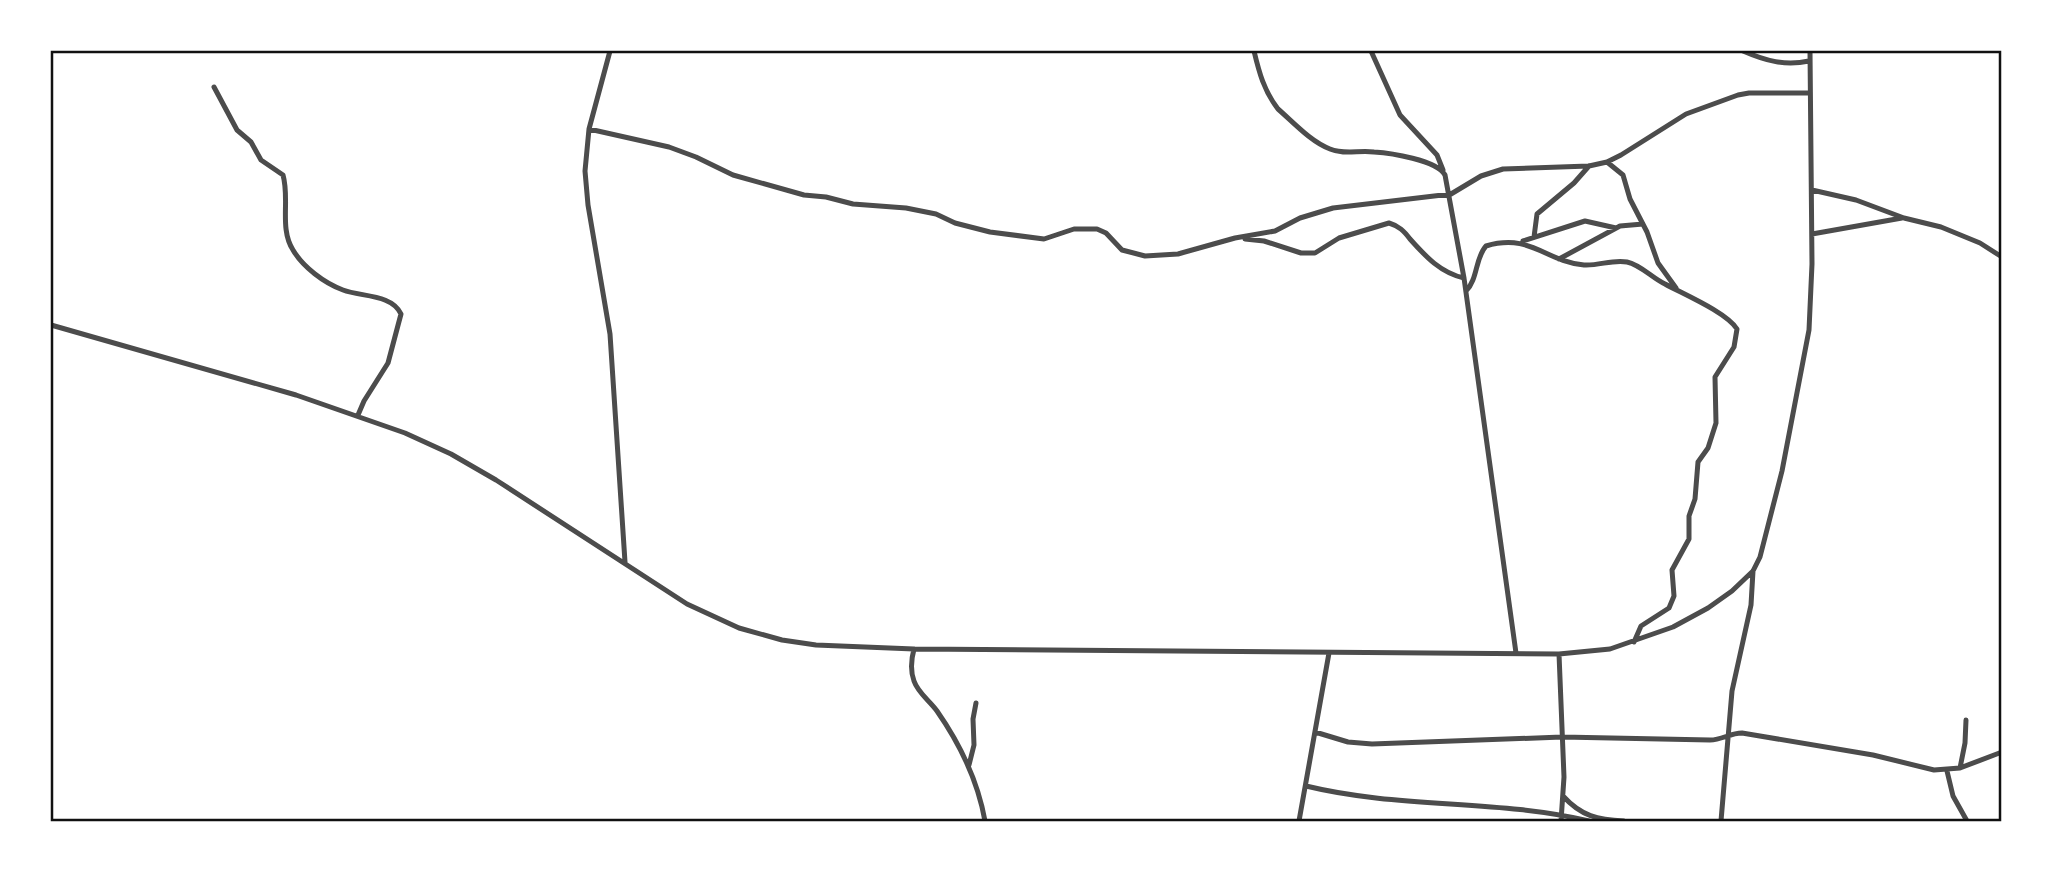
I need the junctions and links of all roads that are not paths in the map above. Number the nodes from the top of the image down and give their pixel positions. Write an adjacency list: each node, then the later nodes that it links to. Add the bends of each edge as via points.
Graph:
1 (610, 51): 9 (street)
2 (1254, 51): 12 (street, via 1272,101 1325,147 1396,155)
3 (1371, 51): 12 (street, via 1400,115 1437,155)
4 (1744, 51): 6 (street, via 1783,64)
5 (1810, 51): 6 (street)
6 (1810, 61): 8 (street)
7 (214, 87): 28 (street, via 237,130 261,160 283,175 287,236 297,256 328,282 398,307 401,314 388,363)
8 (1809, 93): 10 (street, via 1749,93 1694,111); 13 (street)
9 (589, 129): 20 (street, via 669,147 756,183 853,204 936,214 990,232 1044,239 1074,229 1097,229 1122,250 1145,256 1178,254); 29 (street, via 585,171 610,334)
10 (1607, 162): 11 (street); 16 (street, via 1623,175)
11 (1589, 166): 14 (street, via 1503,169); 19 (street, via 1537,214)
12 (1443, 170): 14 (street)
13 (1812, 190): 15 (street); 18 (street)
14 (1451, 194): 20 (street, via 1333,208 1275,232); 24 (street)
15 (1904, 218): 18 (street); 22 (street, via 1953,232)
16 (1643, 224): 17 (street); 26 (street, via 1658,263)
17 (1616, 228): 19 (street, via 1585,221); 23 (street)
18 (1812, 234): 30 (street, via 1809,330 1774,507)
19 (1534, 237): 21 (street)
20 (1235, 238): 24 (street, via 1315,253 1339,238 1389,223 1404,230 1439,268)
21 (1520, 242): 23 (street); 25 (street, via 1486,246)
22 (2002, 257)
23 (1559, 259): 26 (street, via 1597,266 1627,262)
24 (1464, 278): 25 (street)
25 (1466, 291): 34 (street)
26 (1678, 291): 31 (street, via 1735,325 1738,334 1715,377 1716,423 1698,462 1689,539 1672,570 1674,596 1669,608 1641,626)
27 (51, 325): 28 (street)
28 (358, 415): 29 (street, via 451,454)
29 (625, 562): 32 (street, via 696,609 760,635 816,645)
30 (1753, 572): 31 (street, via 1708,608); 39 (street)
31 (1634, 642): 35 (street)
32 (914, 649): 33 (street); 42 (street, via 915,684 938,712)
33 (1329, 653): 34 (street); 38 (street)
34 (1516, 653): 35 (street)
35 (1559, 654): 40 (street)
36 (976, 703): 42 (street)
37 (1966, 720): 43 (street)
38 (1315, 732): 40 (street, via 1372,744); 45 (street)
39 (1728, 734): 40 (street, via 1701,740); 44 (street, via 1767,736); 52 (street)
40 (1562, 737): 46 (street)
41 (2002, 752): 43 (street)
42 (968, 767): 48 (street)
43 (1959, 768): 44 (street)
44 (1947, 771): 53 (street, via 1953,796)
45 (1306, 786): 47 (street, via 1384,800); 49 (street)
46 (1563, 796): 47 (street); 51 (street, via 1592,818)
47 (1562, 818): 50 (street)
48 (985, 821)
49 (1299, 821)
50 (1589, 821)
51 (1625, 821)
52 (1721, 821)
53 (1967, 821)

